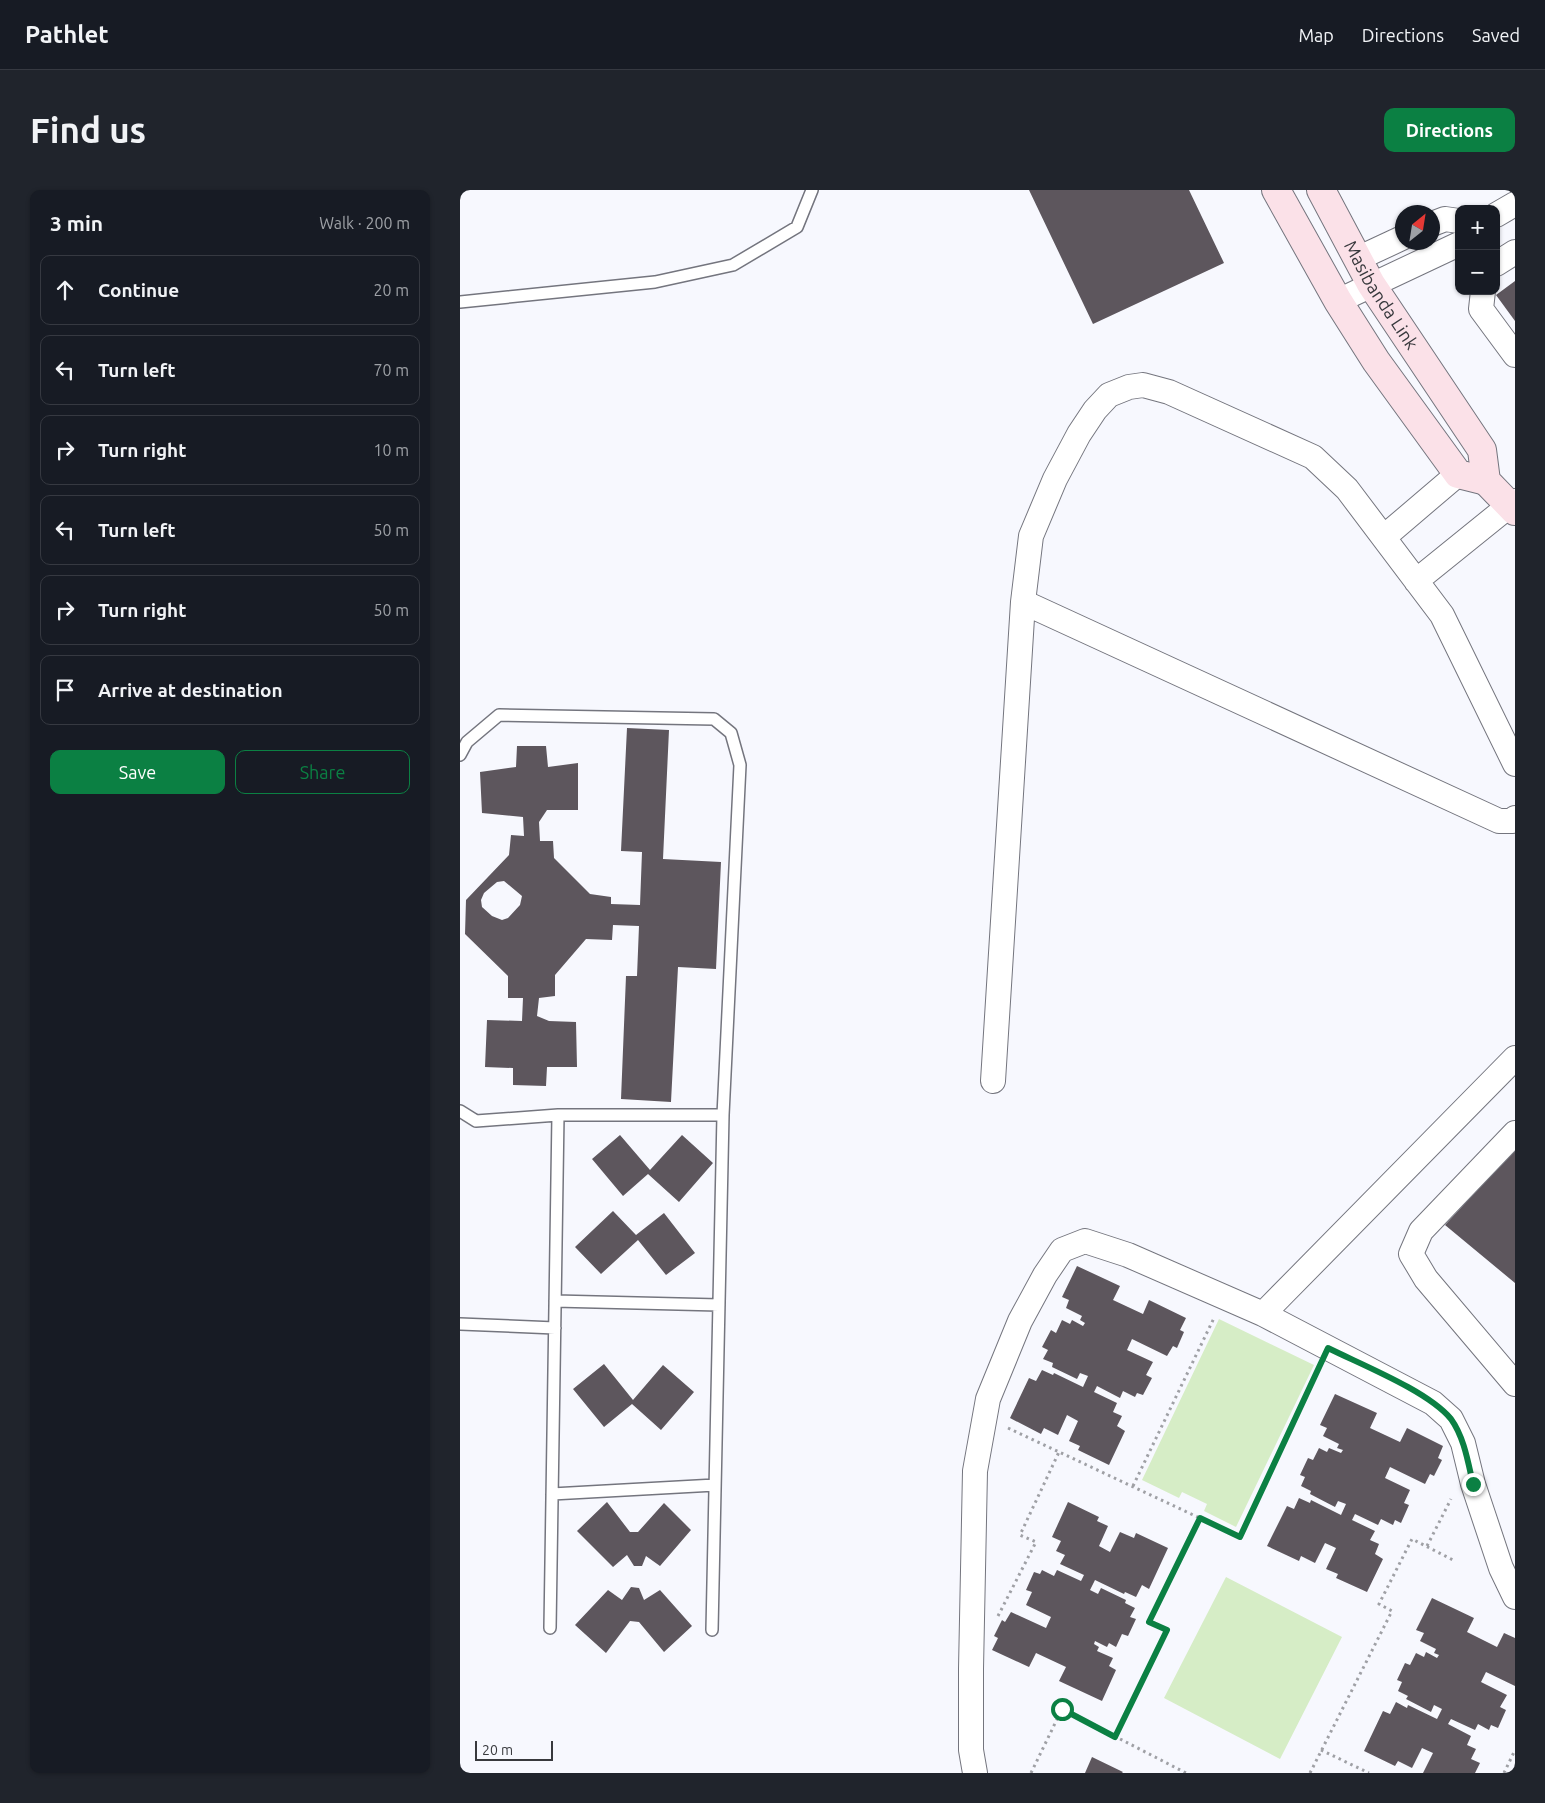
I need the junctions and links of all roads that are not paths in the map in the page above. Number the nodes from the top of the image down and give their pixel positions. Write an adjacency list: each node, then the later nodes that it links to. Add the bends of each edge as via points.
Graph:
1 (812, 190): 15 (lane, via 797,227 733,265 655,282)
2 (1276, 190): 16 (main road)
3 (1321, 190): 11 (main road, Masibanda Link)
4 (1515, 204): 5 (street)
5 (1500, 213)
6 (1455, 220): 7 (street)
7 (1440, 221)
8 (1395, 241): 11 (street)
9 (1455, 246): 13 (street)
10 (1515, 252): 12 (street)
11 (1358, 259): 13 (main road, Masibanda Link)
12 (1500, 261)
13 (1371, 284): 16 (street); 19 (main road, Masibanda Link, via 1482,450)
14 (1483, 295): 17 (street, via 1481,309)
15 (460, 302)
16 (1338, 302): 18 (main road, via 1376,362)
17 (1515, 355)
18 (1458, 474): 19 (main road); 21 (street)
19 (1486, 481): 20 (main road)
20 (1513, 506): 22 (street)
21 (1384, 537): 22 (street); 23 (street, via 1347,489 1313,457 1168,392 1143,385 1129,387 1109,395 1095,410 1054,479 1031,536)
22 (1416, 581): 25 (street, via 1442,615)
23 (1023, 602): 26 (street, via 1499,821 1513,821); 28 (street)
24 (460, 755): 31 (lane, via 467,742 499,715 714,719 731,733 740,765)
25 (1515, 764)
26 (1515, 818)
27 (1515, 1058): 35 (street)
28 (992, 1081)
29 (460, 1111): 30 (lane, via 476,1120)
30 (558, 1115): 31 (lane); 33 (lane)
31 (723, 1115): 34 (lane)
32 (1515, 1133): 38 (street, via 1421,1231 1411,1254 1426,1279)
33 (555, 1301): 34 (lane); 37 (lane)
34 (719, 1305): 39 (lane)
35 (1262, 1314): 41 (street, via 1433,1403 1451,1419 1463,1443 1501,1568); 44 (street, via 1128,1255 1085,1241 1062,1250 1045,1276 1020,1321 988,1399 975,1471 971,1723)
36 (460, 1324): 37 (lane)
37 (555, 1328): 40 (lane)
38 (1515, 1384)
39 (715, 1485): 40 (lane); 43 (lane)
40 (552, 1494): 42 (lane)
41 (1515, 1597)
42 (550, 1628)
43 (712, 1630)
44 (975, 1773)

